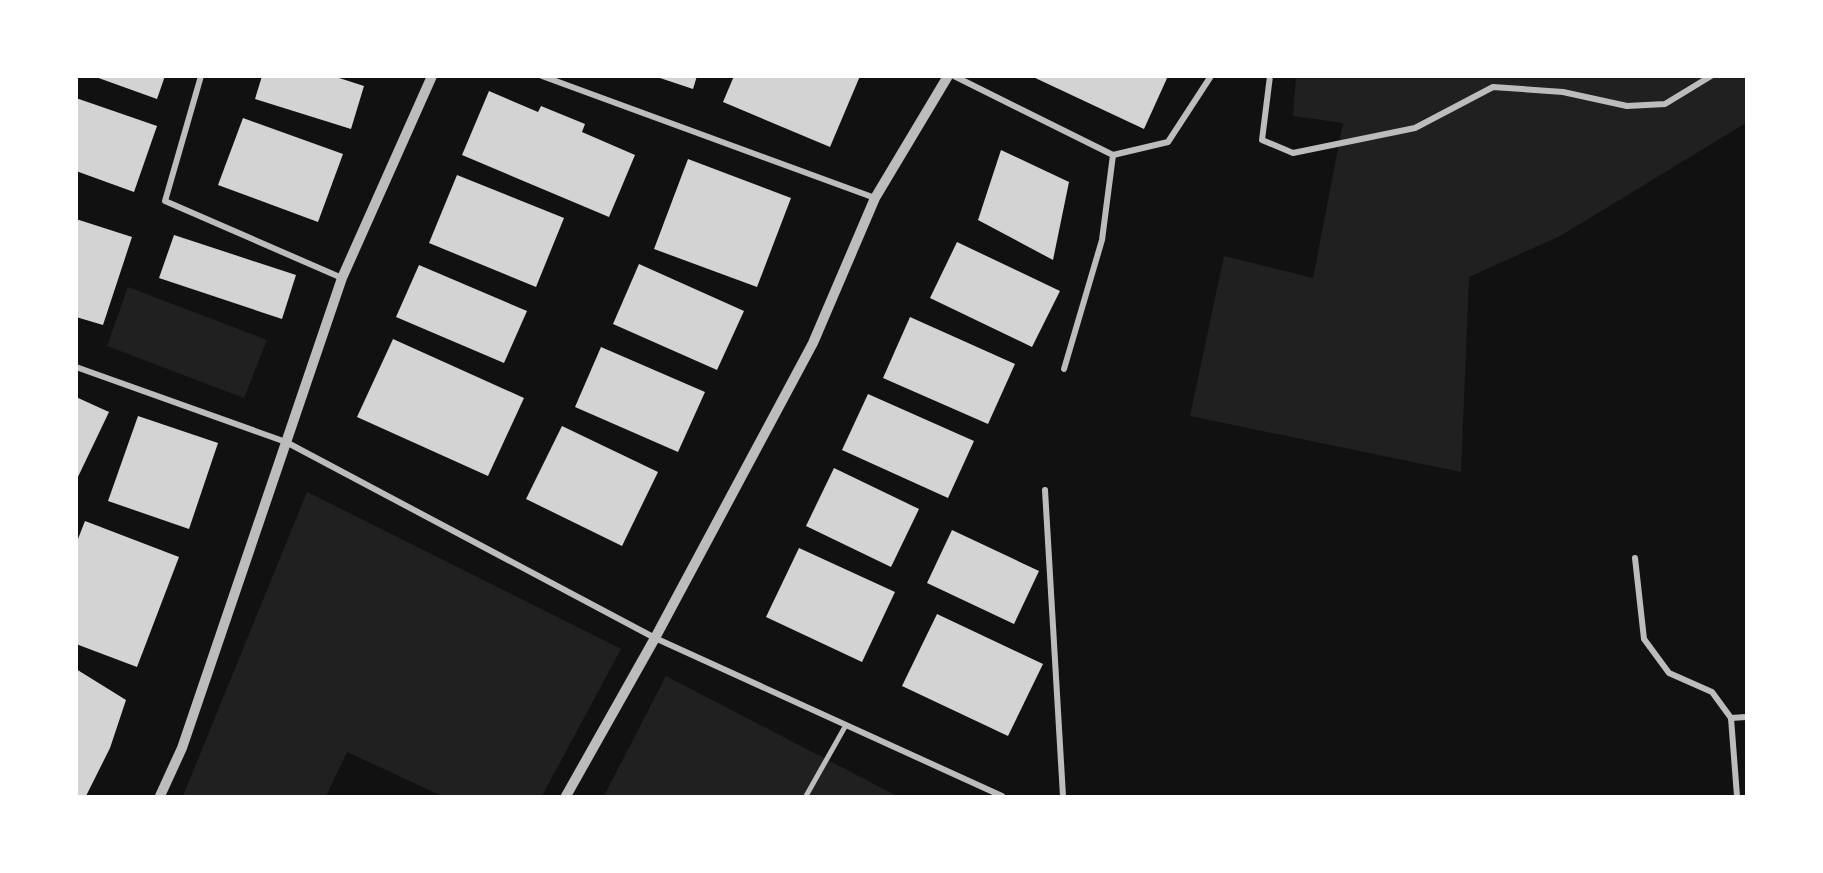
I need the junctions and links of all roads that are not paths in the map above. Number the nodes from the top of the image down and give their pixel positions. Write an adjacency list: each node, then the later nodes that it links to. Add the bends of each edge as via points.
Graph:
1 (201, 76): 11 (street, via 165,201)
2 (432, 76): 11 (street)
3 (542, 76): 10 (street)
4 (948, 76): 10 (street)
5 (954, 76): 9 (street)
6 (1210, 76): 9 (street, via 1167,142)
7 (1270, 76): 8 (street, via 1262,140 1293,153 1415,128 1494,87 1563,92 1626,106 1646,105 1665,104)
8 (1711, 76)
9 (1113, 155): 13 (street, via 1102,240)
10 (875, 198): 17 (street, via 813,343)
11 (342, 278): 14 (street)
12 (76, 367): 14 (street)
13 (1064, 369)
14 (286, 442): 17 (street); 21 (street, via 182,748)
15 (1045, 490): 25 (street)
16 (1635, 558): 19 (street, via 1644,639 1669,672 1712,692)
17 (656, 638): 20 (street); 22 (street)
18 (1746, 717): 19 (street)
19 (1731, 718): 26 (street)
20 (846, 725): 23 (street); 24 (street)
21 (160, 796)
22 (566, 796)
23 (806, 796)
24 (1002, 796)
25 (1063, 796)
26 (1737, 796)

